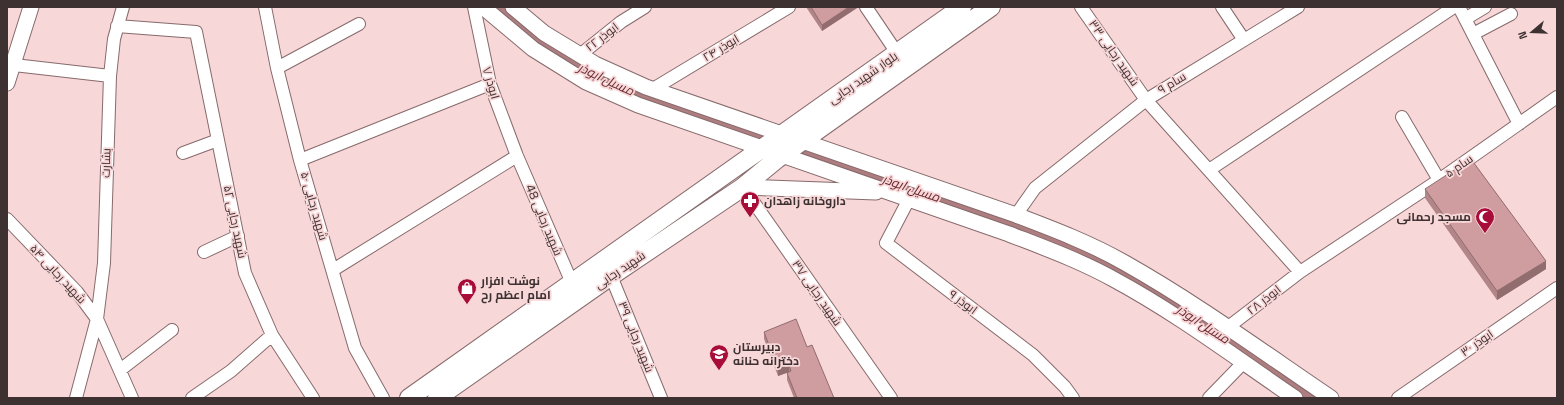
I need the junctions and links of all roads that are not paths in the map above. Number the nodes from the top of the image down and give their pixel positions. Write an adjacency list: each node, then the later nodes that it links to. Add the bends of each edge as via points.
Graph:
1 (31, 7): 26 (street)
2 (123, 7): 21 (street, بشارت)
3 (265, 7): 27 (street, شهید رجایی ۵۰)
4 (474, 7): 30 (street, ابوذر ۷)
5 (483, 7): 39 (street, via 533,50 586,82 638,106)
6 (513, 7): 25 (street, via 544,33)
7 (645, 7): 25 (street, ابوذر ۲۲, via 621,22)
8 (788, 7): 31 (street, ابوذر ۲۴)
9 (866, 7): 24 (street)
10 (962, 7): 24 (main road, بلوار شهید رجایی)
11 (991, 7): 38 (main road, بلوار شهید رجایی)
12 (1081, 7): 33 (street, شهید رجایی ۳۳)
13 (1222, 7): 23 (street)
14 (1298, 7): 23 (street, سام ۹)
15 (1454, 7): 44 (street)
16 (1459, 7): 19 (street)
17 (1485, 7): 19 (street)
18 (1511, 14): 22 (street)
19 (1465, 19): 22 (street)
20 (359, 24): 27 (street)
21 (117, 26): 28 (street, بشارت); 37 (street, شهید رجایی ۵۲, via 196,32)
22 (1473, 34): 35 (street)
23 (1244, 40): 33 (street, سام ۹)
24 (897, 53): 36 (main road, بلوار شهید رجایی)
25 (580, 55): 31 (street)
26 (14, 65): 28 (street); 29 (street)
27 (277, 68): 43 (street, شهید رجایی ۵۰)
28 (110, 76): 58 (street, بشارت, via 104,263)
29 (7, 83)
30 (490, 84): 42 (street, ابوذر ۷); 43 (street)
31 (653, 89): 36 (street)
32 (1557, 97): 35 (street, سام ۵)
33 (1146, 100): 44 (street, شهید رجایی ۳۳); 49 (street, سام ۹, via 1035,188)
34 (1402, 117): 45 (street)
35 (1519, 124): 45 (street, سام ۵)
36 (783, 135): 38 (street); 39 (main road, بلوار شهید رجایی)
37 (218, 140): 40 (street); 51 (street, شهید رجایی ۵۲)
38 (802, 141): 41 (main road, شهید رجایی); 49 (street)
39 (763, 149): 41 (street); 56 (main road, شهید رجایی)
40 (183, 153)
41 (782, 155): 46 (main road, شهید رجایی); 47 (street)
42 (517, 156): 53 (street); 56 (street, شهید رجایی 48)
43 (300, 160): 53 (street, شهید رجایی ۵۰)
44 (1209, 170): 54 (street, شهید رجایی ۳۳)
45 (1439, 180): 54 (street, سام ۵)
46 (743, 187): 47 (street); 55 (main road, شهید رجایی); 72 (street, شهید رجایی ۳۷)
47 (892, 193): 48 (street)
48 (909, 199): 62 (street, via 1009,234 1062,255 1114,280 1156,304); 73 (street, ابوذر ۹, via 886,243 1033,355)
49 (1016, 215): 59 (street, via 1070,236 1124,262)
50 (7, 219): 58 (street, شهید رجایی ۵۴, via 77,292)
51 (238, 236): 52 (street); 61 (street, شهید رجایی ۵۲, via 245,273)
52 (204, 252)
53 (332, 270): 68 (street, شهید رجایی ۵۰, via 355,348)
54 (1300, 272): 59 (street, ابوذر ۲۸)
55 (611, 276): 70 (main road, شهید رجایی); 71 (street, شهید رجایی ۳۹)
56 (572, 283): 69 (main road, شهید رجایی)
57 (1557, 288): 77 (street, ابوذر ۳۰)
58 (97, 319): 63 (street, شهید رجایی ۵۴); 64 (street, بشارت)
59 (1227, 328): 76 (street)
60 (172, 330): 63 (street)
61 (272, 335): 66 (street, via 231,371); 67 (street, شهید رجایی ۵۲)
62 (1243, 363): 74 (street); 75 (street)
63 (120, 370): 65 (street, شهید رجایی ۵۴)
64 (76, 398)
65 (132, 398)
66 (192, 398)
67 (313, 398)
68 (383, 398)
69 (409, 398)
70 (437, 398)
71 (661, 398)
72 (891, 398)
73 (1073, 398)
74 (1209, 398)
75 (1295, 398)
76 (1331, 398)
77 (1398, 398)

